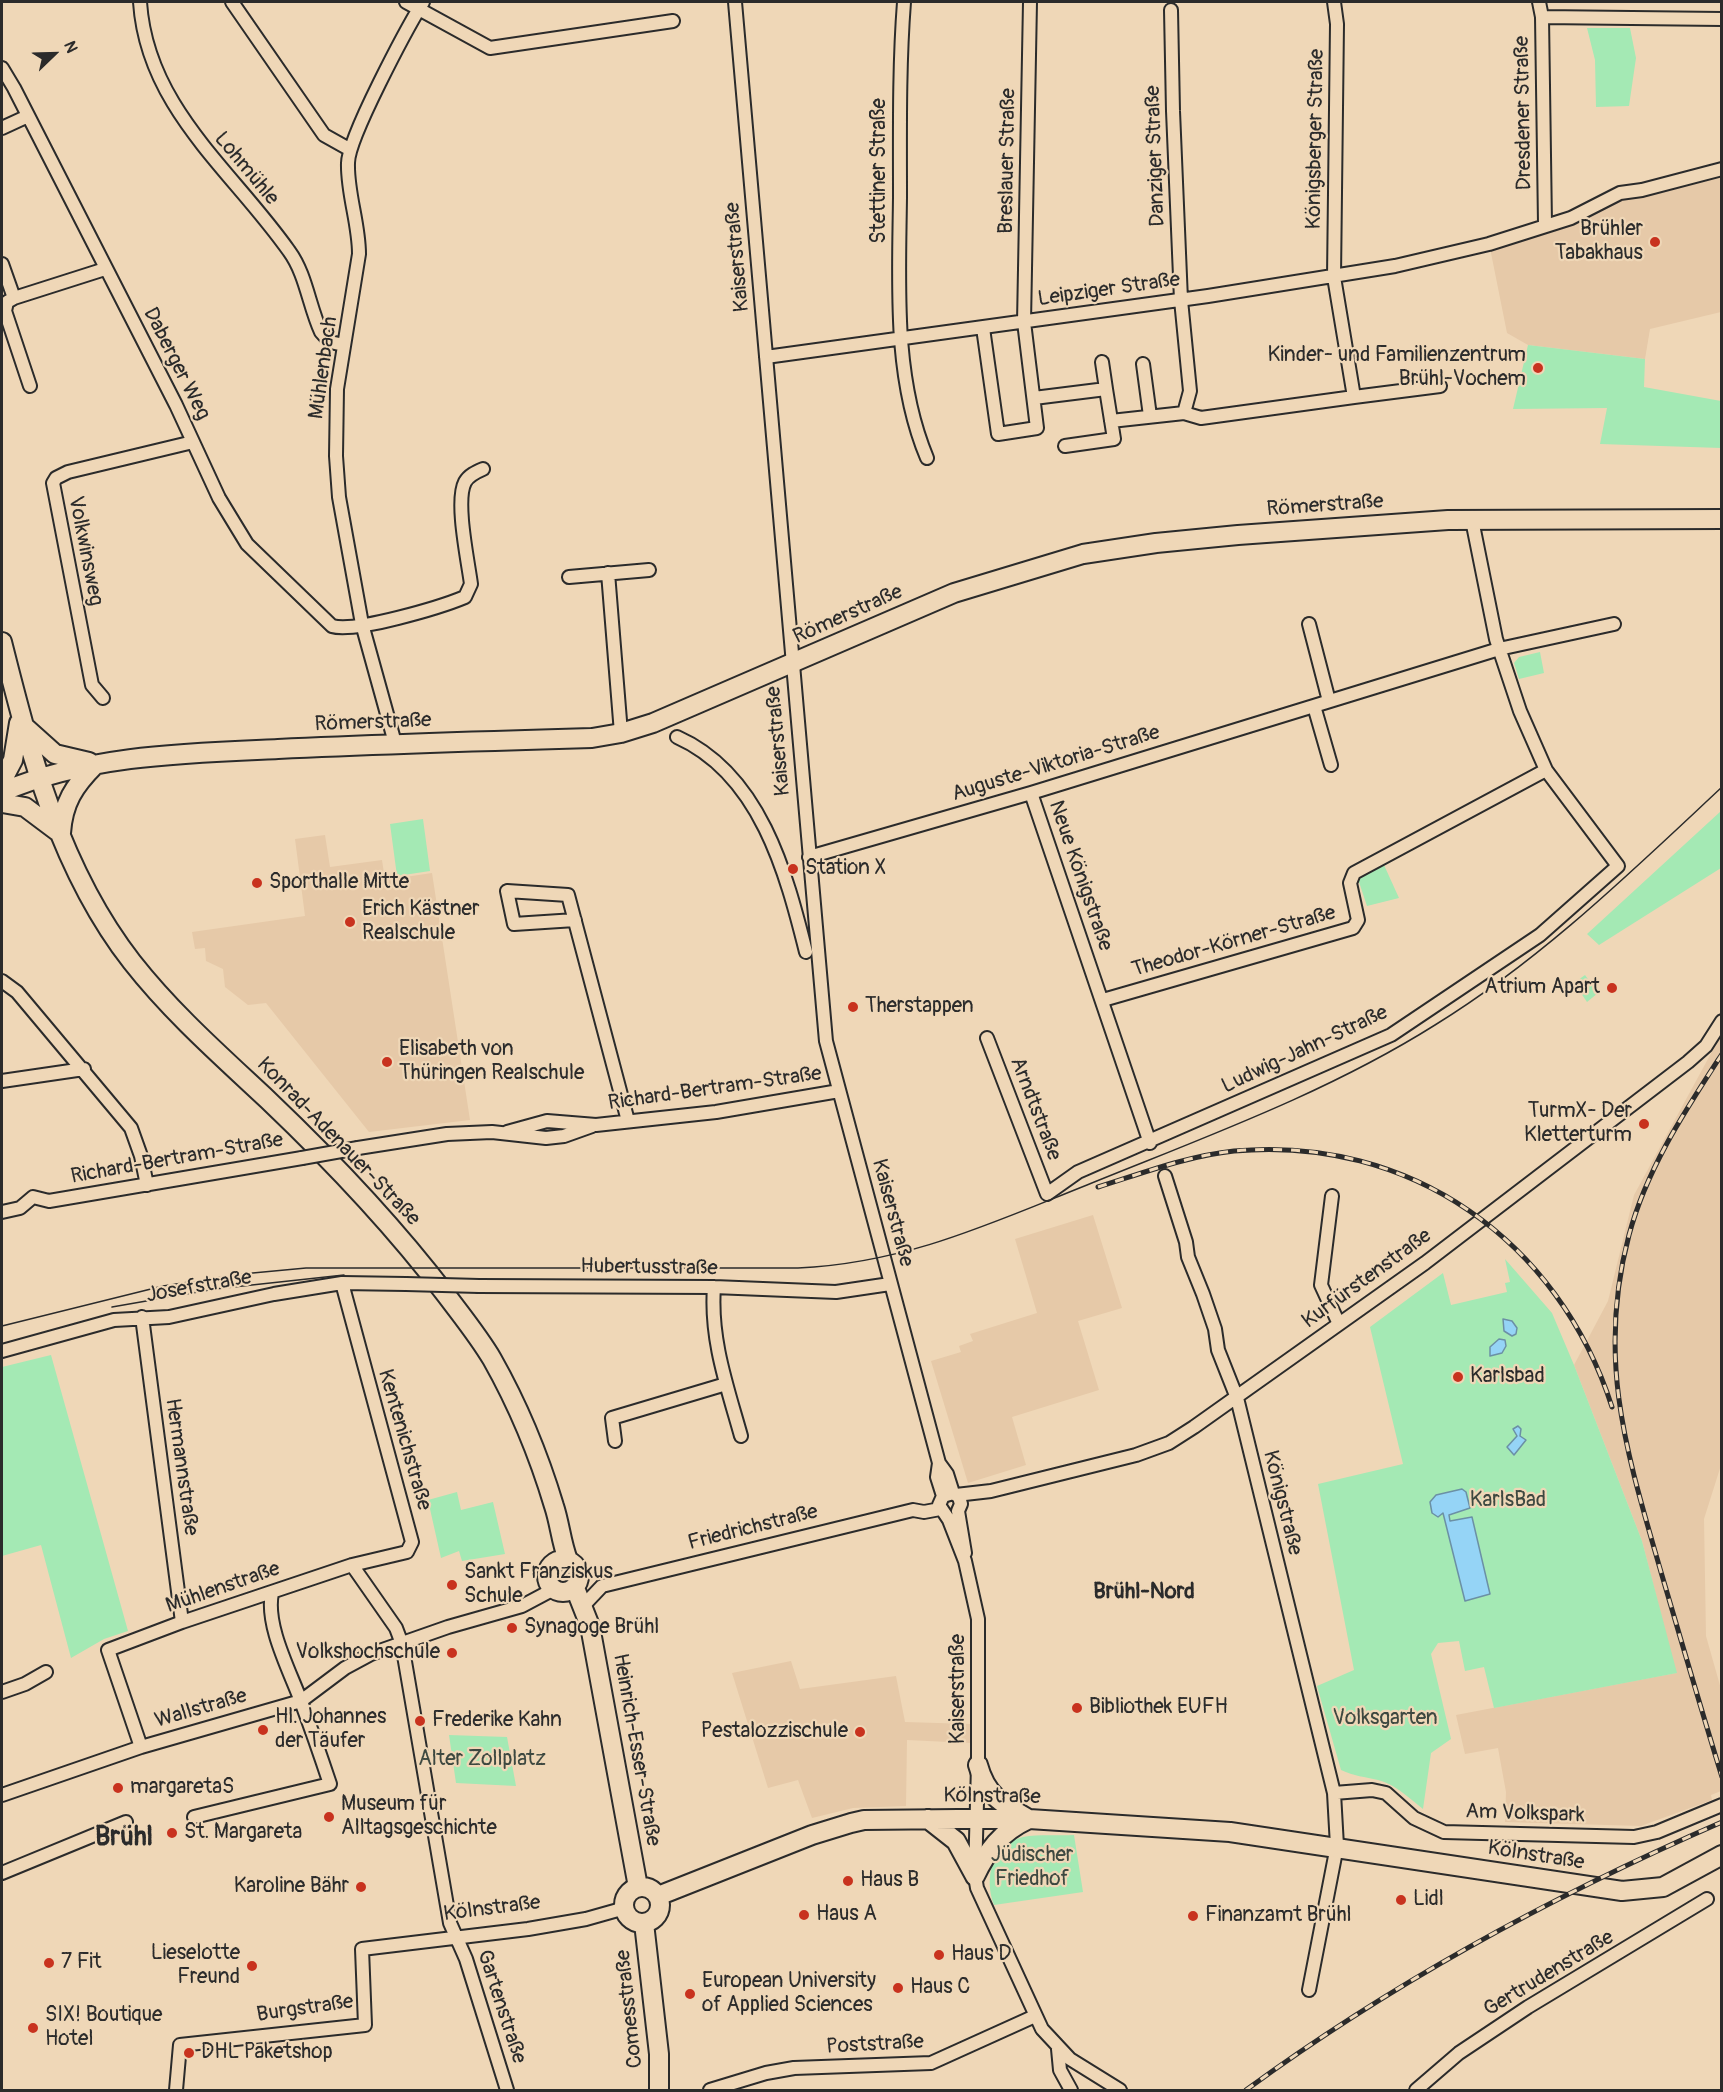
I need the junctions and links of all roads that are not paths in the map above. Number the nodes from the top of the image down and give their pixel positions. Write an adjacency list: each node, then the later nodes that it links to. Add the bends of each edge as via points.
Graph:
1 (140, 2): 28 (street, Lohmühle, via 147,46 173,106 290,252 321,332 330,342)
2 (232, 2): 17 (street, via 324,135)
3 (406, 2): 9 (street)
4 (735, 2): 29 (street, Kaiserstraße)
5 (904, 2): 27 (street, Stettiner Straße, via 900,52)
6 (1030, 2): 25 (street, Breslauer Straße)
7 (1334, 2): 22 (street, Königsberger Straße)
8 (1539, 2): 11 (street, Dresdener Straße)
9 (421, 5): 13 (street, via 490,48); 17 (street, Mühlenbach)
10 (1171, 10): 24 (street, Danziger Straße)
11 (1542, 17): 12 (street); 19 (street, Dresdener Straße)
12 (1722, 19)
13 (673, 21)
14 (2, 68): 15 (street, Daberger Weg)
15 (28, 116): 16 (street); 21 (street, Daberger Weg)
16 (2, 129)
17 (349, 149): 28 (street, Mühlenbach, via 349,178 360,254)
18 (1722, 170): 19 (street, Leipziger Straße, via 1620,193 1571,218)
19 (1545, 224): 22 (street, Leipziger Straße, via 1455,252)
20 (2, 264): 23 (street)
21 (105, 269): 23 (street); 40 (street, Daberger Weg)
22 (1334, 277): 24 (street, Leipziger Straße); 35 (street, Königsberger Straße)
23 (14, 298): 32 (street, via 7,302 5,311)
24 (1181, 300): 25 (street, Leipziger Straße); 37 (street, Danziger Straße, via 1190,391)
25 (1024, 322): 26 (street, Leipziger Straße); 36 (street, Breslauer Straße)
26 (983, 328): 27 (street, Leipziger Straße); 36 (street, Breslauer Straße, via 998,434 1037,428)
27 (902, 340): 29 (street, Leipziger Straße); 42 (street, Stettiner Straße, via 914,422)
28 (345, 345): 49 (street, Mühlenbach, via 336,401 336,456 339,497)
29 (766, 357): 54 (street, Kaiserstraße)
30 (1102, 362): 34 (street)
31 (1143, 364): 38 (street)
32 (30, 386)
33 (1440, 386): 35 (street)
34 (1106, 389): 36 (street); 39 (street)
35 (1354, 397): 37 (street, via 1201,418)
36 (1034, 398)
37 (1184, 413): 38 (street)
38 (1150, 416): 39 (street)
39 (1111, 421): 41 (street, via 1114,439)
40 (193, 442): 49 (street, Daberger Weg, via 219,498 247,544 332,626); 55 (street, Volkwinsweg, via 68,472 53,483 92,686)
41 (1065, 446)
42 (927, 459)
43 (483, 469): 49 (street, Daberger Weg, via 472,473 464,483 461,499 469,592 441,607)
44 (1722, 519): 45 (main road, Römerstraße)
45 (1472, 520): 53 (street); 54 (main road, Römerstraße, via 1238,535 1083,554 954,593)
46 (649, 570): 47 (street)
47 (608, 573): 48 (street); 59 (street)
48 (569, 577)
49 (362, 624): 61 (street, Mühlenbach)
50 (1309, 624): 56 (street)
51 (1614, 624): 53 (street, Auguste-Viktoria-Straße)
52 (2, 642): 58 (main road, Konrad-Adenauer-Straße)
53 (1498, 650): 56 (street, Auguste-Viktoria-Straße); 64 (street)
54 (793, 664): 59 (main road, Römerstraße); 71 (street, Kaiserstraße)
55 (103, 698)
56 (1329, 701): 57 (street, Auguste-Viktoria-Straße)
57 (1314, 706): 63 (street); 68 (street, Auguste-Viktoria-Straße)
58 (21, 718): 62 (main road, via 55,754); 65 (main road, Konrad-Adenauer-Straße); 66 (main road, via 15,752)
59 (621, 734): 61 (main road, Römerstraße)
60 (677, 737): 73 (street, via 715,762 747,798 772,842)
61 (395, 743): 62 (main road, Römerstraße, via 161,754)
62 (97, 764): 65 (main road, Römerstraße); 70 (main road, via 78,781 67,799)
63 (1330, 765)
64 (1546, 770): 77 (street, Theodor-Körner-Straße, via 1354,873 1350,883 1358,920 1353,928); 84 (street, Ludwig-Jahn-Straße, via 1618,866 1540,935 1391,1035)
65 (39, 778): 67 (main road, Römerstraße); 70 (main road, Konrad-Adenauer-Straße)
66 (2, 781)
67 (2, 792)
68 (1031, 793): 71 (street, Auguste-Viktoria-Straße); 77 (street, Neue Königstraße)
69 (2, 802): 70 (main road, via 32,811)
70 (61, 835): 105 (main road, Konrad-Adenauer-Straße, via 98,908 137,968 189,1025 355,1186 465,1319 491,1358 527,1431 555,1508)
71 (809, 857): 72 (street, Kaiserstraße)
72 (811, 881): 73 (street); 82 (street, Kaiserstraße, via 826,1041)
73 (789, 884): 75 (street)
74 (574, 920): 74 (street, via 568,895 507,891 514,924); 83 (street)
75 (806, 952)
76 (2, 981): 80 (street, via 17,992)
77 (1103, 1000): 84 (street, Neue Königstraße)
78 (1722, 1021): 95 (street, Kurfürstenstraße, via 1706,1046 1688,1062)
79 (987, 1038): 87 (street, Arndtstraße)
80 (84, 1069): 81 (street); 86 (street, via 131,1128)
81 (2, 1081)
82 (839, 1091): 83 (street, Richard-Bertram-Straße, via 716,1112); 92 (street, Kaiserstraße)
83 (628, 1121): 86 (street, Richard-Bertram-Straße, bridge, via 596,1125 548,1121 507,1132 447,1134)
84 (1150, 1143): 87 (street, Ludwig-Jahn-Straße, via 1078,1172)
85 (1165, 1176): 98 (street, Königstraße, via 1188,1257 1215,1329 1218,1350)
86 (147, 1185): 89 (street, Richard-Bertram-Straße, via 50,1201 33,1197 20,1208)
87 (1047, 1194)
88 (1332, 1196): 95 (street, via 1321,1285)
89 (2, 1212)
90 (342, 1283): 91 (street, Josefstraße); 94 (street, Josefstraße, via 169,1317); 107 (street, Kentenichstraße, via 412,1542 407,1552)
91 (406, 1284): 93 (street, Hubertusstraße, bridge)
92 (890, 1284): 93 (street, Hubertusstraße, via 836,1292); 102 (street, Kaiserstraße, via 939,1463 938,1477)
93 (714, 1287): 97 (street, via 712,1318)
94 (142, 1317): 96 (street, Josefstraße, via 114,1320); 112 (street, Hermannstraße)
95 (1339, 1324): 98 (street, Kurfürstenstraße)
96 (2, 1351)
97 (726, 1383): 99 (street); 100 (street, via 612,1418)
98 (1237, 1398): 101 (street, Kurfürstenstraße, via 1169,1443); 119 (street, Königstraße)
99 (741, 1436)
100 (615, 1441)
101 (991, 1491): 102 (street, Kurfürstenstraße); 103 (street, Kurfürstenstraße)
102 (950, 1495): 103 (street, via 960,1500); 104 (street, via 939,1502)
103 (959, 1509): 104 (street, via 952,1514); 106 (street, Kaiserstraße)
104 (943, 1511): 106 (street, Kaiserstraße); 111 (street, Friedrichstraße, via 913,1510 602,1587)
105 (568, 1560): 108 (main road, via 579,1570); 109 (main road, via 555,1561 548,1569 548,1580)
106 (965, 1561): 118 (street, Kaiserstraße, via 978,1619)
107 (352, 1565): 110 (street, Mühlenstraße); 113 (street, Gartenstraße, via 396,1628)
108 (575, 1587): 109 (main road); 111 (main road, Heinrich-Esser-Straße)
109 (554, 1590): 113 (street, Wallstraße, via 522,1606)
110 (272, 1593): 112 (street, Mühlenstraße); 116 (street, via 269,1607)
111 (584, 1605): 131 (main road, Heinrich-Esser-Straße)
112 (182, 1622): 117 (street, Mühlenstraße, via 108,1650)
113 (402, 1644): 116 (street, Wallstraße, via 345,1668); 136 (street, Gartenstraße, via 450,1923)
114 (46, 1672): 115 (street)
115 (2, 1692)
116 (301, 1701): 117 (street, Wallstraße); 122 (street, via 330,1784)
117 (141, 1747): 120 (street, Wallstraße)
118 (978, 1765): 124 (street, Kaiserstraße); 125 (main road, via 993,1798)
119 (1334, 1793): 121 (street, Am Volkspark, via 1386,1793 1414,1818 1444,1832 1634,1837 1657,1832); 127 (street, Königstraße)
120 (2, 1795)
121 (1722, 1805)
122 (194, 1817)
123 (928, 1819): 124 (main road, Kölnstraße); 130 (main road, via 956,1841); 132 (main road, Kölnstraße, via 851,1823)
124 (977, 1819): 125 (main road, Kölnstraße); 130 (street, Kaiserstraße)
125 (1029, 1819): 127 (main road, Kölnstraße, via 1230,1832); 130 (main road, via 997,1841)
126 (126, 1822): 129 (street)
127 (1337, 1846): 128 (main road, Kölnstraße, via 1622,1891 1663,1887); 138 (street)
128 (1722, 1856)
129 (2, 1873)
130 (975, 1876): 139 (street, Kaiserstraße, via 979,1894)
131 (638, 1887): 132 (main road, via 652,1890); 134 (main road, via 626,1897)
132 (658, 1896): 135 (main road, via 658,1914)
133 (1707, 1899): 147 (street, Gertrudenstraße, via 1518,2014 1459,2053)
134 (625, 1908): 135 (main road, via 634,1920); 136 (street, Kölnstraße, via 586,1919)
135 (644, 1923): 143 (main road, Comesstraße, via 659,2054)
136 (456, 1936): 137 (street, Kölnstraße); 142 (street, Gartenstraße)
137 (362, 1949): 141 (street, Burgstraße, via 365,2025 180,2045)
138 (1309, 1990)
139 (1035, 2016): 140 (street, Kaiserstraße); 144 (street, Poststraße, via 931,2063 794,2068)
140 (1058, 2049): 145 (street, via 1060,2070); 146 (street, via 1089,2074)
141 (176, 2091)
142 (507, 2091)
143 (659, 2091)
144 (710, 2091)
145 (1071, 2091)
146 (1120, 2091)
147 (1416, 2091)

